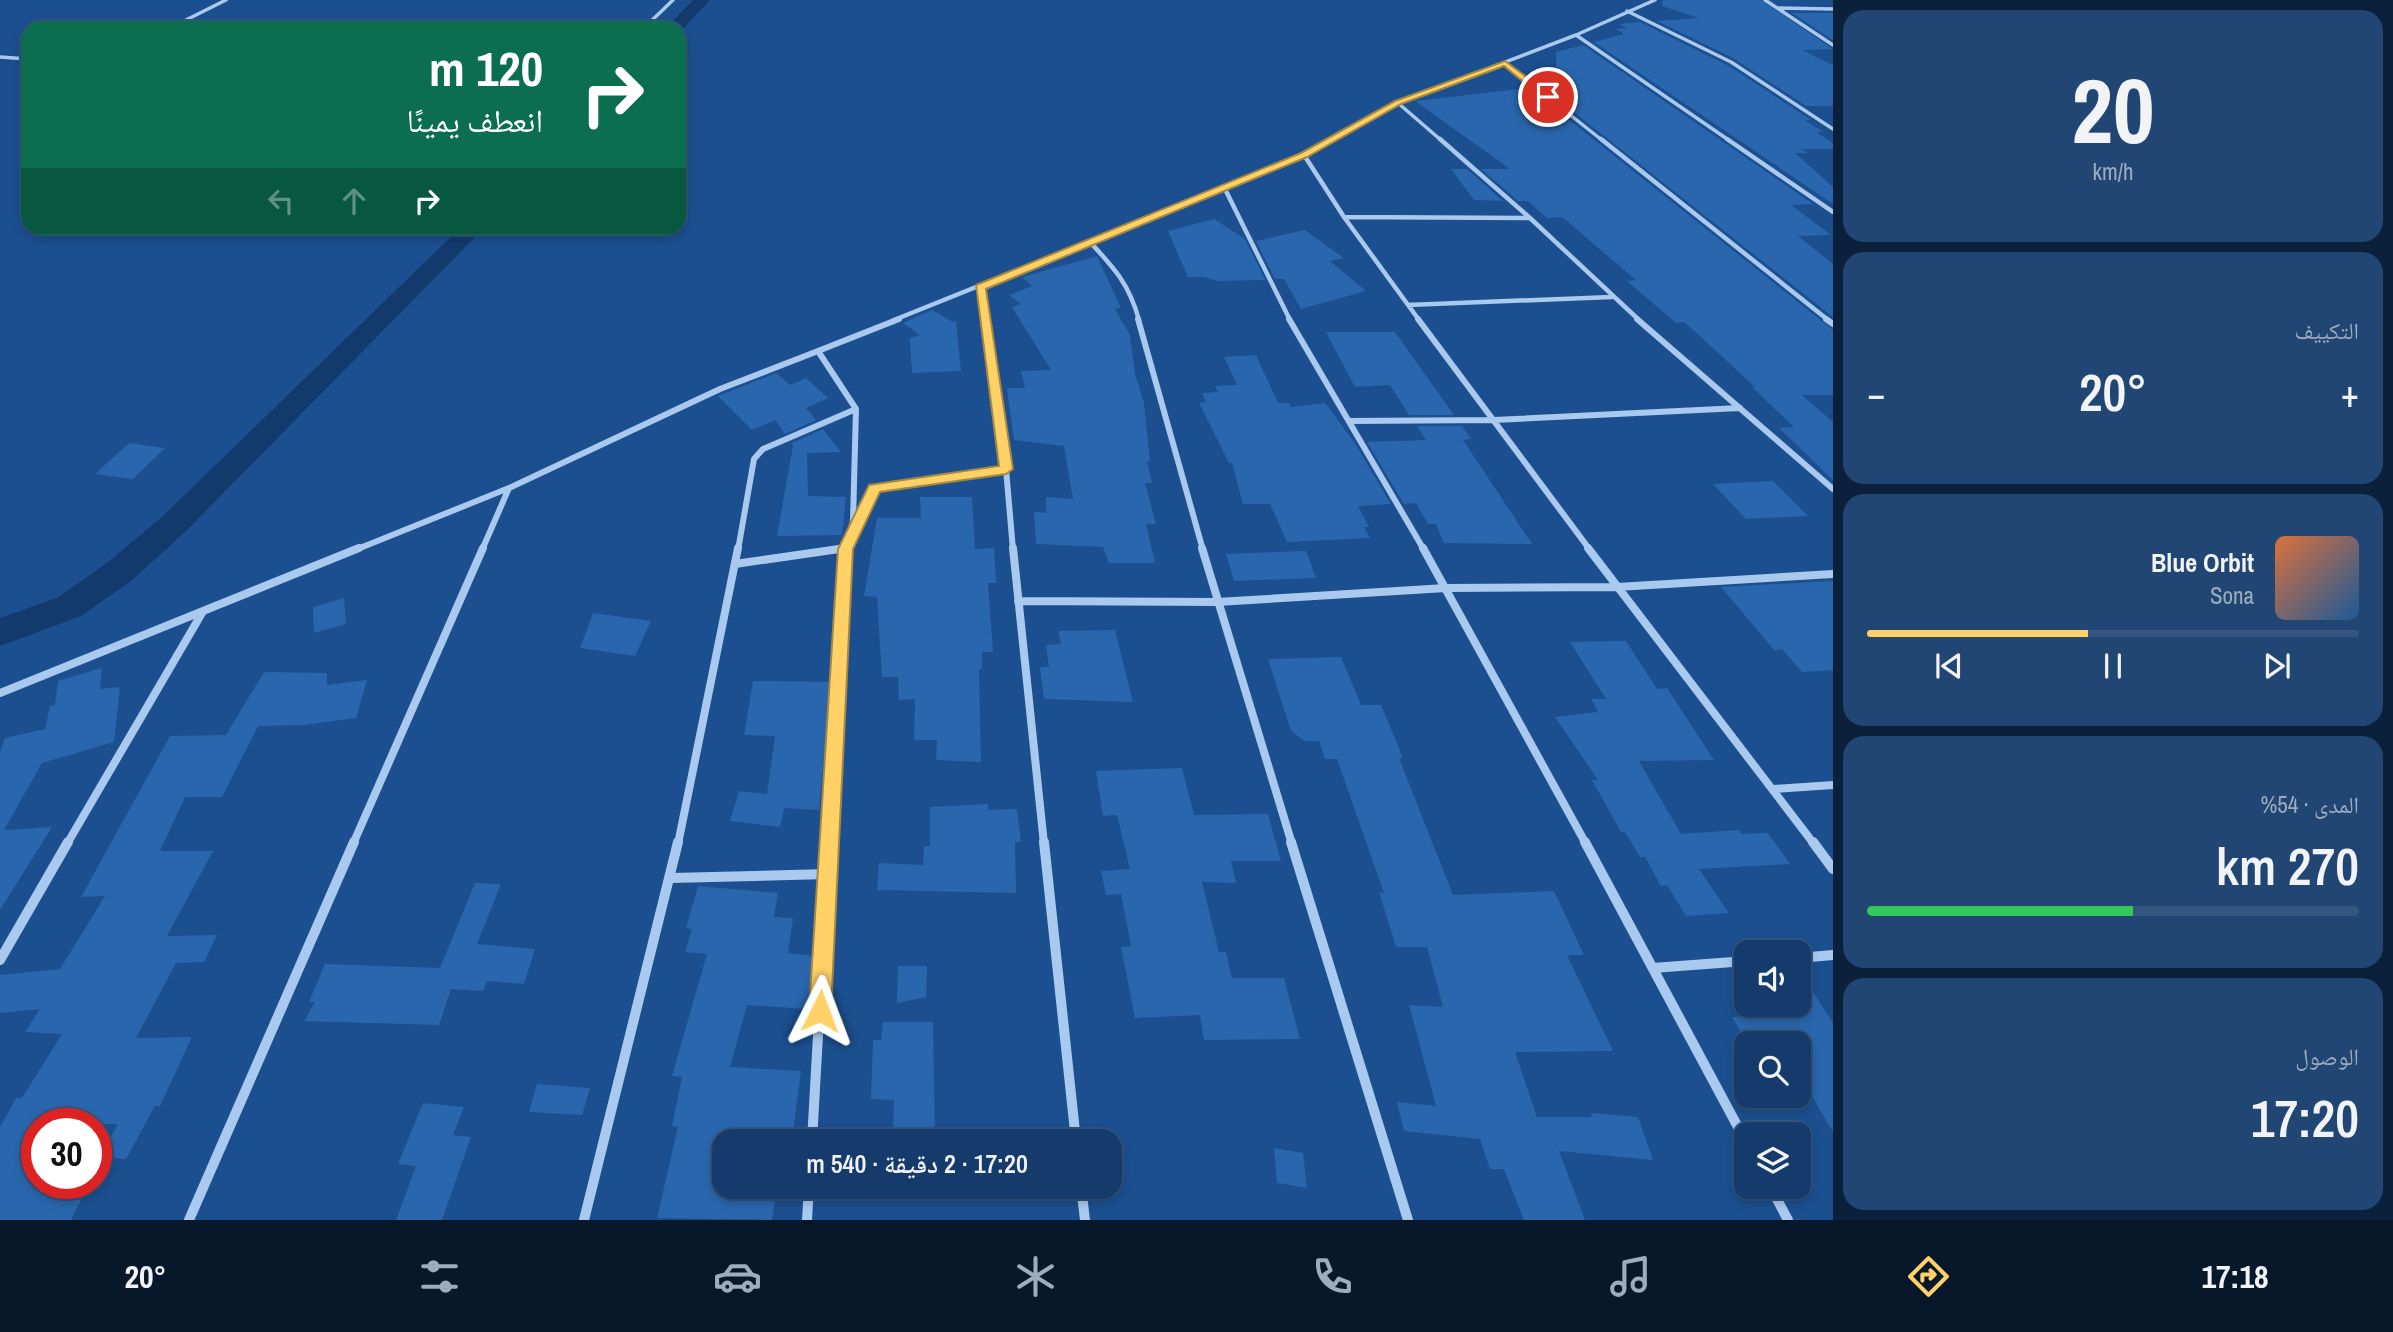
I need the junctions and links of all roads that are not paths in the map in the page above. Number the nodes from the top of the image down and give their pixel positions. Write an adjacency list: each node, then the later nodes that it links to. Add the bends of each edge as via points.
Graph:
1 (226, 0): 8 (street)
2 (673, 0): 9 (street)
3 (1655, 0): 7 (street)
4 (1765, 0): 5 (street)
5 (1776, 8): 6 (street); 11 (street)
6 (1833, 9)
7 (1627, 11): 10 (street); 16 (street, via 1718,54)
8 (184, 21)
9 (652, 21)
10 (1576, 35): 14 (street); 19 (street)
11 (1833, 45)
12 (0, 57): 13 (street)
13 (21, 58)
14 (1505, 63): 15 (street); 26 (street)
15 (1398, 103): 17 (street); 21 (street)
16 (1833, 129)
17 (1304, 155): 18 (street); 20 (street)
18 (1224, 187): 22 (street); 31 (street, via 1280,302)
19 (1833, 212)
20 (1344, 217): 21 (street); 25 (street)
21 (1530, 218): 24 (street)
22 (1090, 242): 23 (street); 41 (street, via 1121,275 1133,299)
23 (980, 287): 27 (street); 32 (street)
24 (1612, 297): 25 (street); 28 (street)
25 (1408, 305): 30 (street)
26 (1833, 324)
27 (818, 351): 29 (street); 33 (street, via 720,389)
28 (1740, 408): 30 (street); 34 (street)
29 (856, 410): 35 (street, via 853,520); 36 (street, via 757,453)
30 (1494, 420): 31 (street); 38 (street)
31 (1349, 421): 39 (street)
32 (1006, 469): 35 (street, via 874,488); 40 (street)
33 (509, 488): 42 (street); 60 (street)
34 (1833, 489)
35 (845, 549): 36 (street); 47 (street)
36 (735, 564): 48 (street)
37 (1833, 574): 38 (street)
38 (1617, 587): 39 (street); 45 (street)
39 (1446, 589): 41 (street); 53 (street)
40 (1018, 601): 41 (street); 56 (street)
41 (1217, 602): 64 (street)
42 (203, 612): 43 (street); 51 (street)
43 (0, 693)
44 (1833, 785): 45 (street)
45 (1774, 789): 46 (street)
46 (1833, 869)
47 (828, 874): 48 (street); 55 (street)
48 (671, 878): 61 (street)
49 (1833, 955): 50 (street)
50 (1811, 957)
51 (0, 960)
52 (1734, 962): 53 (street)
53 (1653, 968): 54 (street)
54 (1735, 1122)
55 (813, 1129)
56 (1075, 1129)
57 (808, 1199): 62 (street)
58 (1083, 1199): 63 (street)
59 (1777, 1199): 65 (street)
60 (188, 1220)
61 (584, 1220)
62 (807, 1220)
63 (1085, 1220)
64 (1408, 1220)
65 (1788, 1220)

